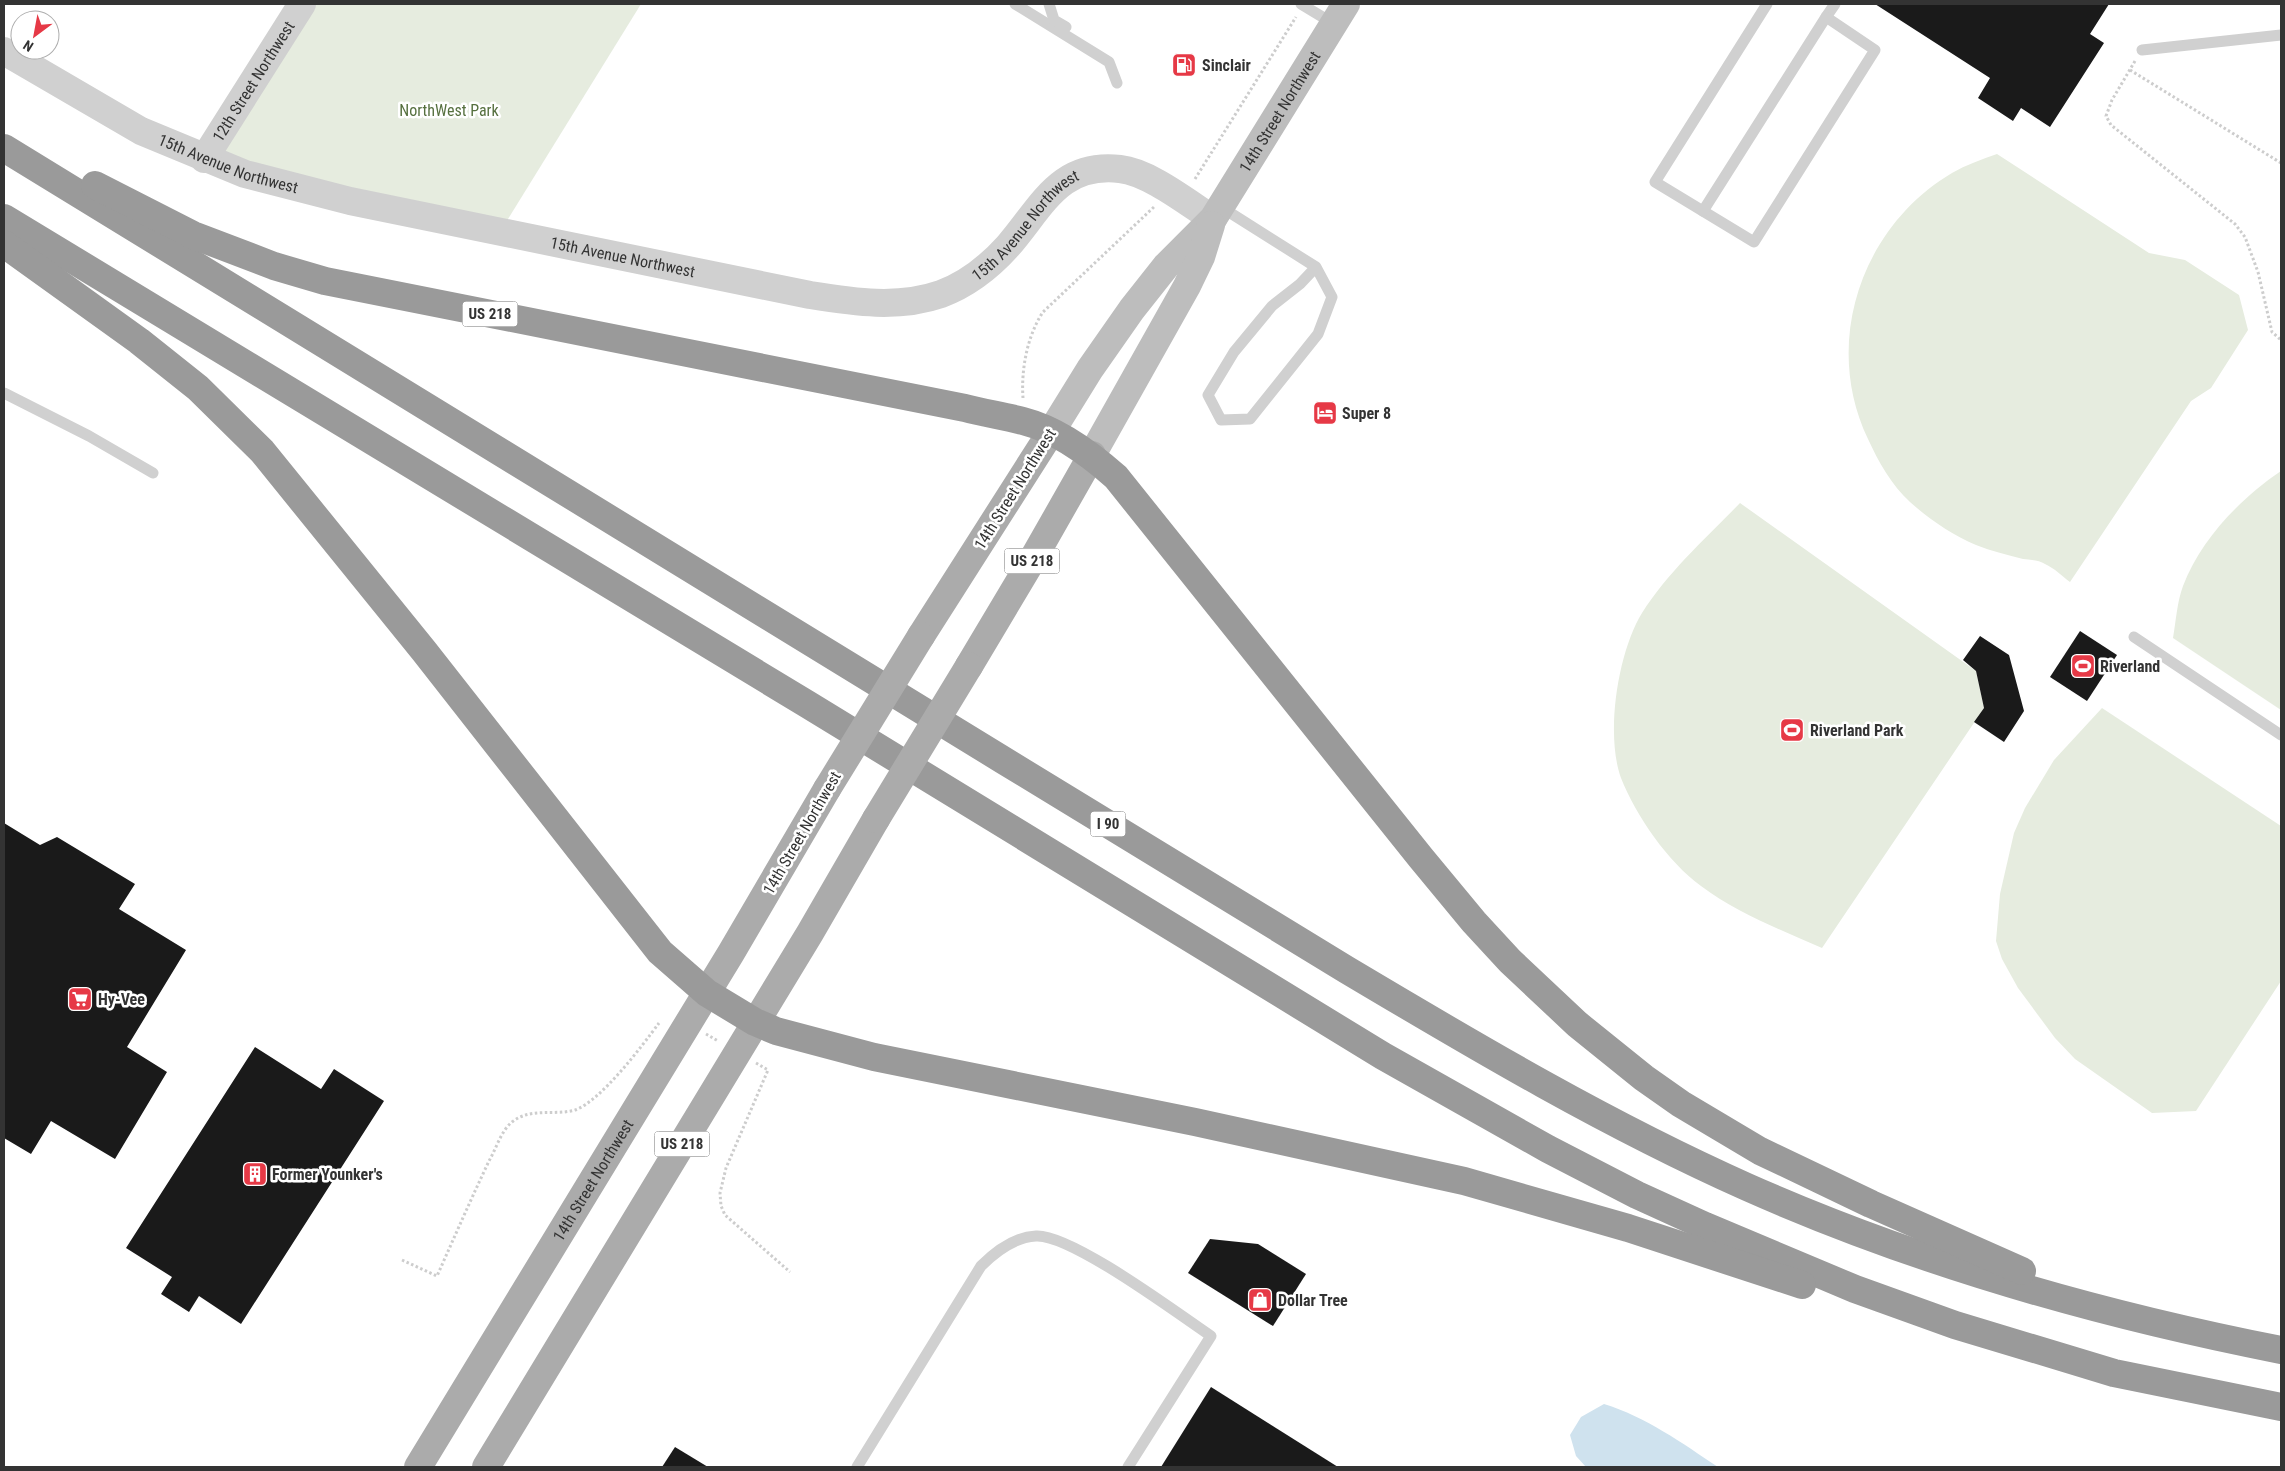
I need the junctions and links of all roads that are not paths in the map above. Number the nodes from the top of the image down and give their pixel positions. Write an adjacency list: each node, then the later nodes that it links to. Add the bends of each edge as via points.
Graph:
1 (302, 4): 16 (street, 12th Street Northwest)
2 (1015, 4): 12 (lane)
3 (1049, 4): 12 (lane, via 1054,20 1097,47)
4 (1302, 4): 7 (lane)
5 (1767, 4): 17 (lane, via 1655,182)
6 (1835, 4): 8 (lane)
7 (1340, 14): 18 (main road, 14th Street Northwest)
8 (1826, 17): 17 (lane); 17 (lane, via 1875,50 1770,217 1754,242)
9 (2281, 35): 10 (lane)
10 (2142, 50)
11 (4, 51): 16 (street, 15th Avenue Northwest, via 114,116)
12 (1109, 62): 13 (lane)
13 (1117, 83)
14 (4, 135): 23 (highway, US 218, via 193,235 325,281 1024,421)
15 (4, 148): 30 (highway, I 90, via 508,460 1533,1080 1706,1169 1875,1239 1932,1260 2060,1298)
16 (204, 159): 18 (street, 15th Avenue Northwest, via 245,174 350,201 854,302 916,301 968,281 1009,245 1043,200 1061,183 1080,173 1122,169)
17 (1703, 210)
18 (1217, 213): 21 (lane); 23 (main road, 14th Street Northwest, via 1166,266 1132,309); 24 (main road, 14th Street Northwest, via 1187,286)
19 (4, 218): 32 (highway, via 1383,1056 1548,1149 1636,1195 1776,1257 1955,1325)
20 (4, 244): 28 (highway, via 190,382 262,451 424,651 643,932 666,958)
21 (1316, 267): 21 (lane, via 1332,297 1318,334 1250,419 1221,420 1208,395 1234,352 1272,306)
22 (4, 393): 25 (lane)
23 (1051, 432): 24 (highway, US 218); 28 (main road, 14th Street Northwest, bridge, via 827,789)
24 (1092, 455): 29 (main road, 14th Street Northwest / US 218, bridge); 30 (highway, via 1138,502 1474,922 1543,994 1609,1050 1681,1104 1760,1151 2013,1268)
25 (153, 473)
26 (2134, 637): 27 (lane)
27 (2281, 735)
28 (708, 993): 29 (highway); 34 (main road, 14th Street Northwest)
29 (755, 1022): 32 (highway, via 776,1032 874,1057 1464,1181 1619,1225 1929,1325); 35 (main road, 14th Street Northwest / US 218)
30 (2183, 1330): 31 (highway, I 90)
31 (2281, 1350)
32 (2068, 1360): 33 (highway, via 2174,1386)
33 (2281, 1407)
34 (418, 1467)
35 (486, 1467)
36 (857, 1467): 37 (lane, via 981,1266 1015,1240 1037,1236 1060,1240 1091,1257 1211,1336)
37 (1128, 1467)

